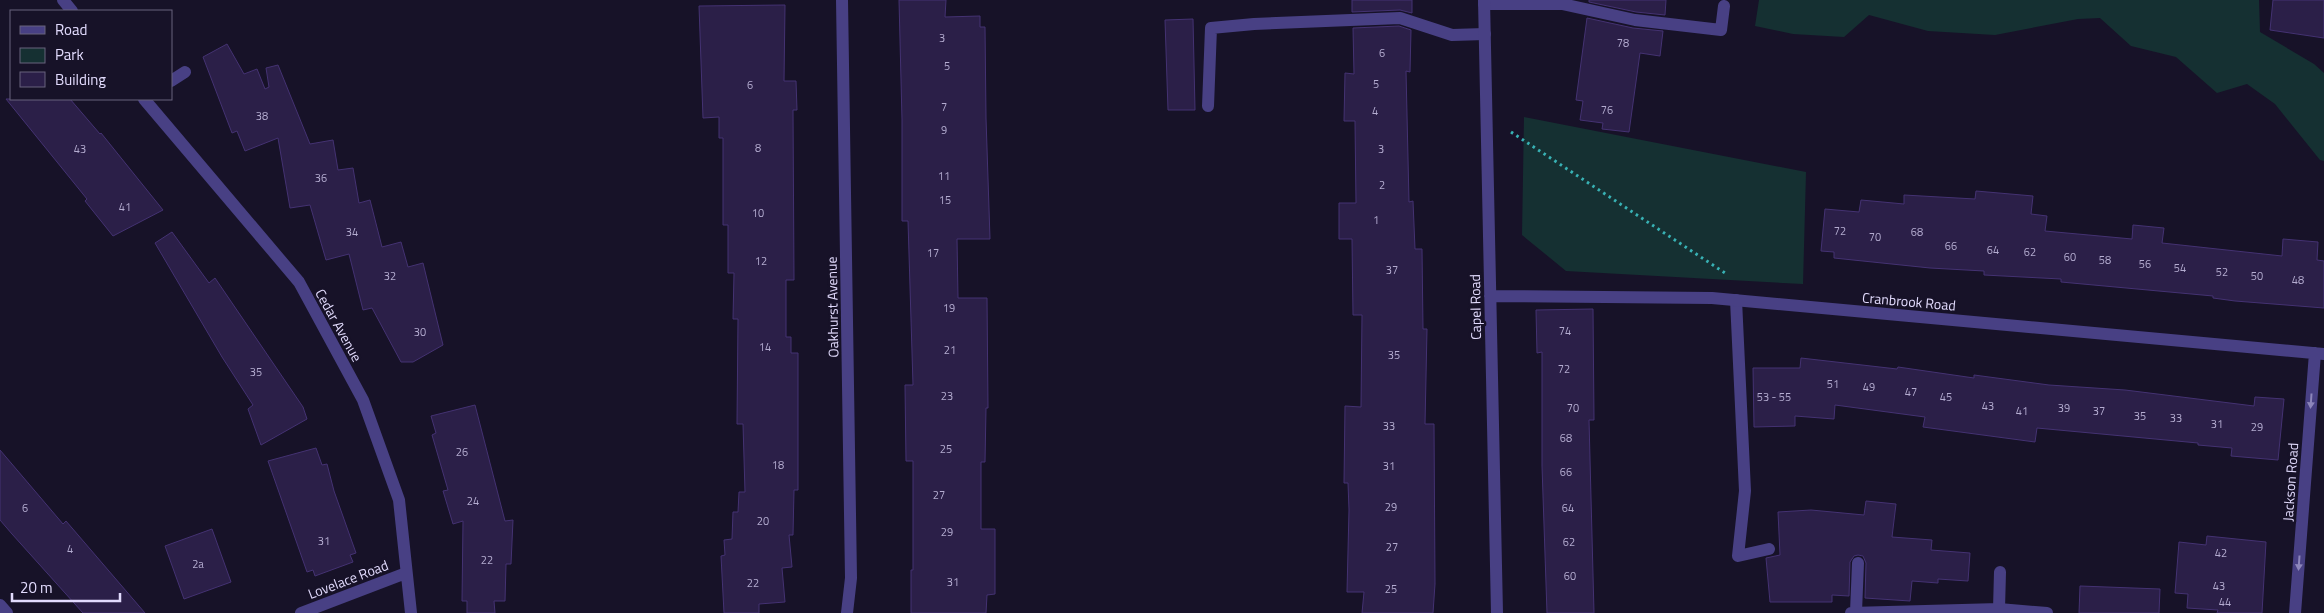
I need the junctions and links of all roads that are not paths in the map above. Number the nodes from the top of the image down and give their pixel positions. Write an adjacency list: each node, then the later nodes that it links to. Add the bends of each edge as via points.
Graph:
1 (63, 0): 5 (street)
2 (842, 0): 23 (street, Oakhurst Avenue, via 851,578)
3 (1484, 2): 4 (street, via 1562,4 1635,20 1721,30); 6 (street, Capel Road)
4 (1724, 6)
5 (71, 10)
6 (1485, 34): 10 (street, via 1452,35 1400,18 1211,28); 11 (street, Capel Road)
7 (184, 72): 8 (street)
8 (172, 80)
9 (145, 100): 17 (street, Cedar Avenue, via 298,282 363,400 399,500)
10 (1208, 106)
11 (1490, 296): 12 (street, Cranbrook Road); 24 (street, Capel Road)
12 (1736, 300): 13 (street, Cranbrook Road); 14 (street, via 1745,491 1738,556)
13 (2319, 353): 27 (street, Jackson Road, one-way to 27)
14 (1769, 550)
15 (1858, 563): 25 (street)
16 (2000, 572): 19 (street)
17 (406, 573): 21 (street, Lovelace Road); 22 (street, Cedar Avenue)
18 (0, 605): 20 (street)
19 (2000, 609): 25 (street); 26 (street)
20 (7, 613)
21 (301, 613)
22 (411, 613)
23 (847, 613)
24 (1497, 613)
25 (1853, 613)
26 (2047, 613)
27 (2295, 613)

